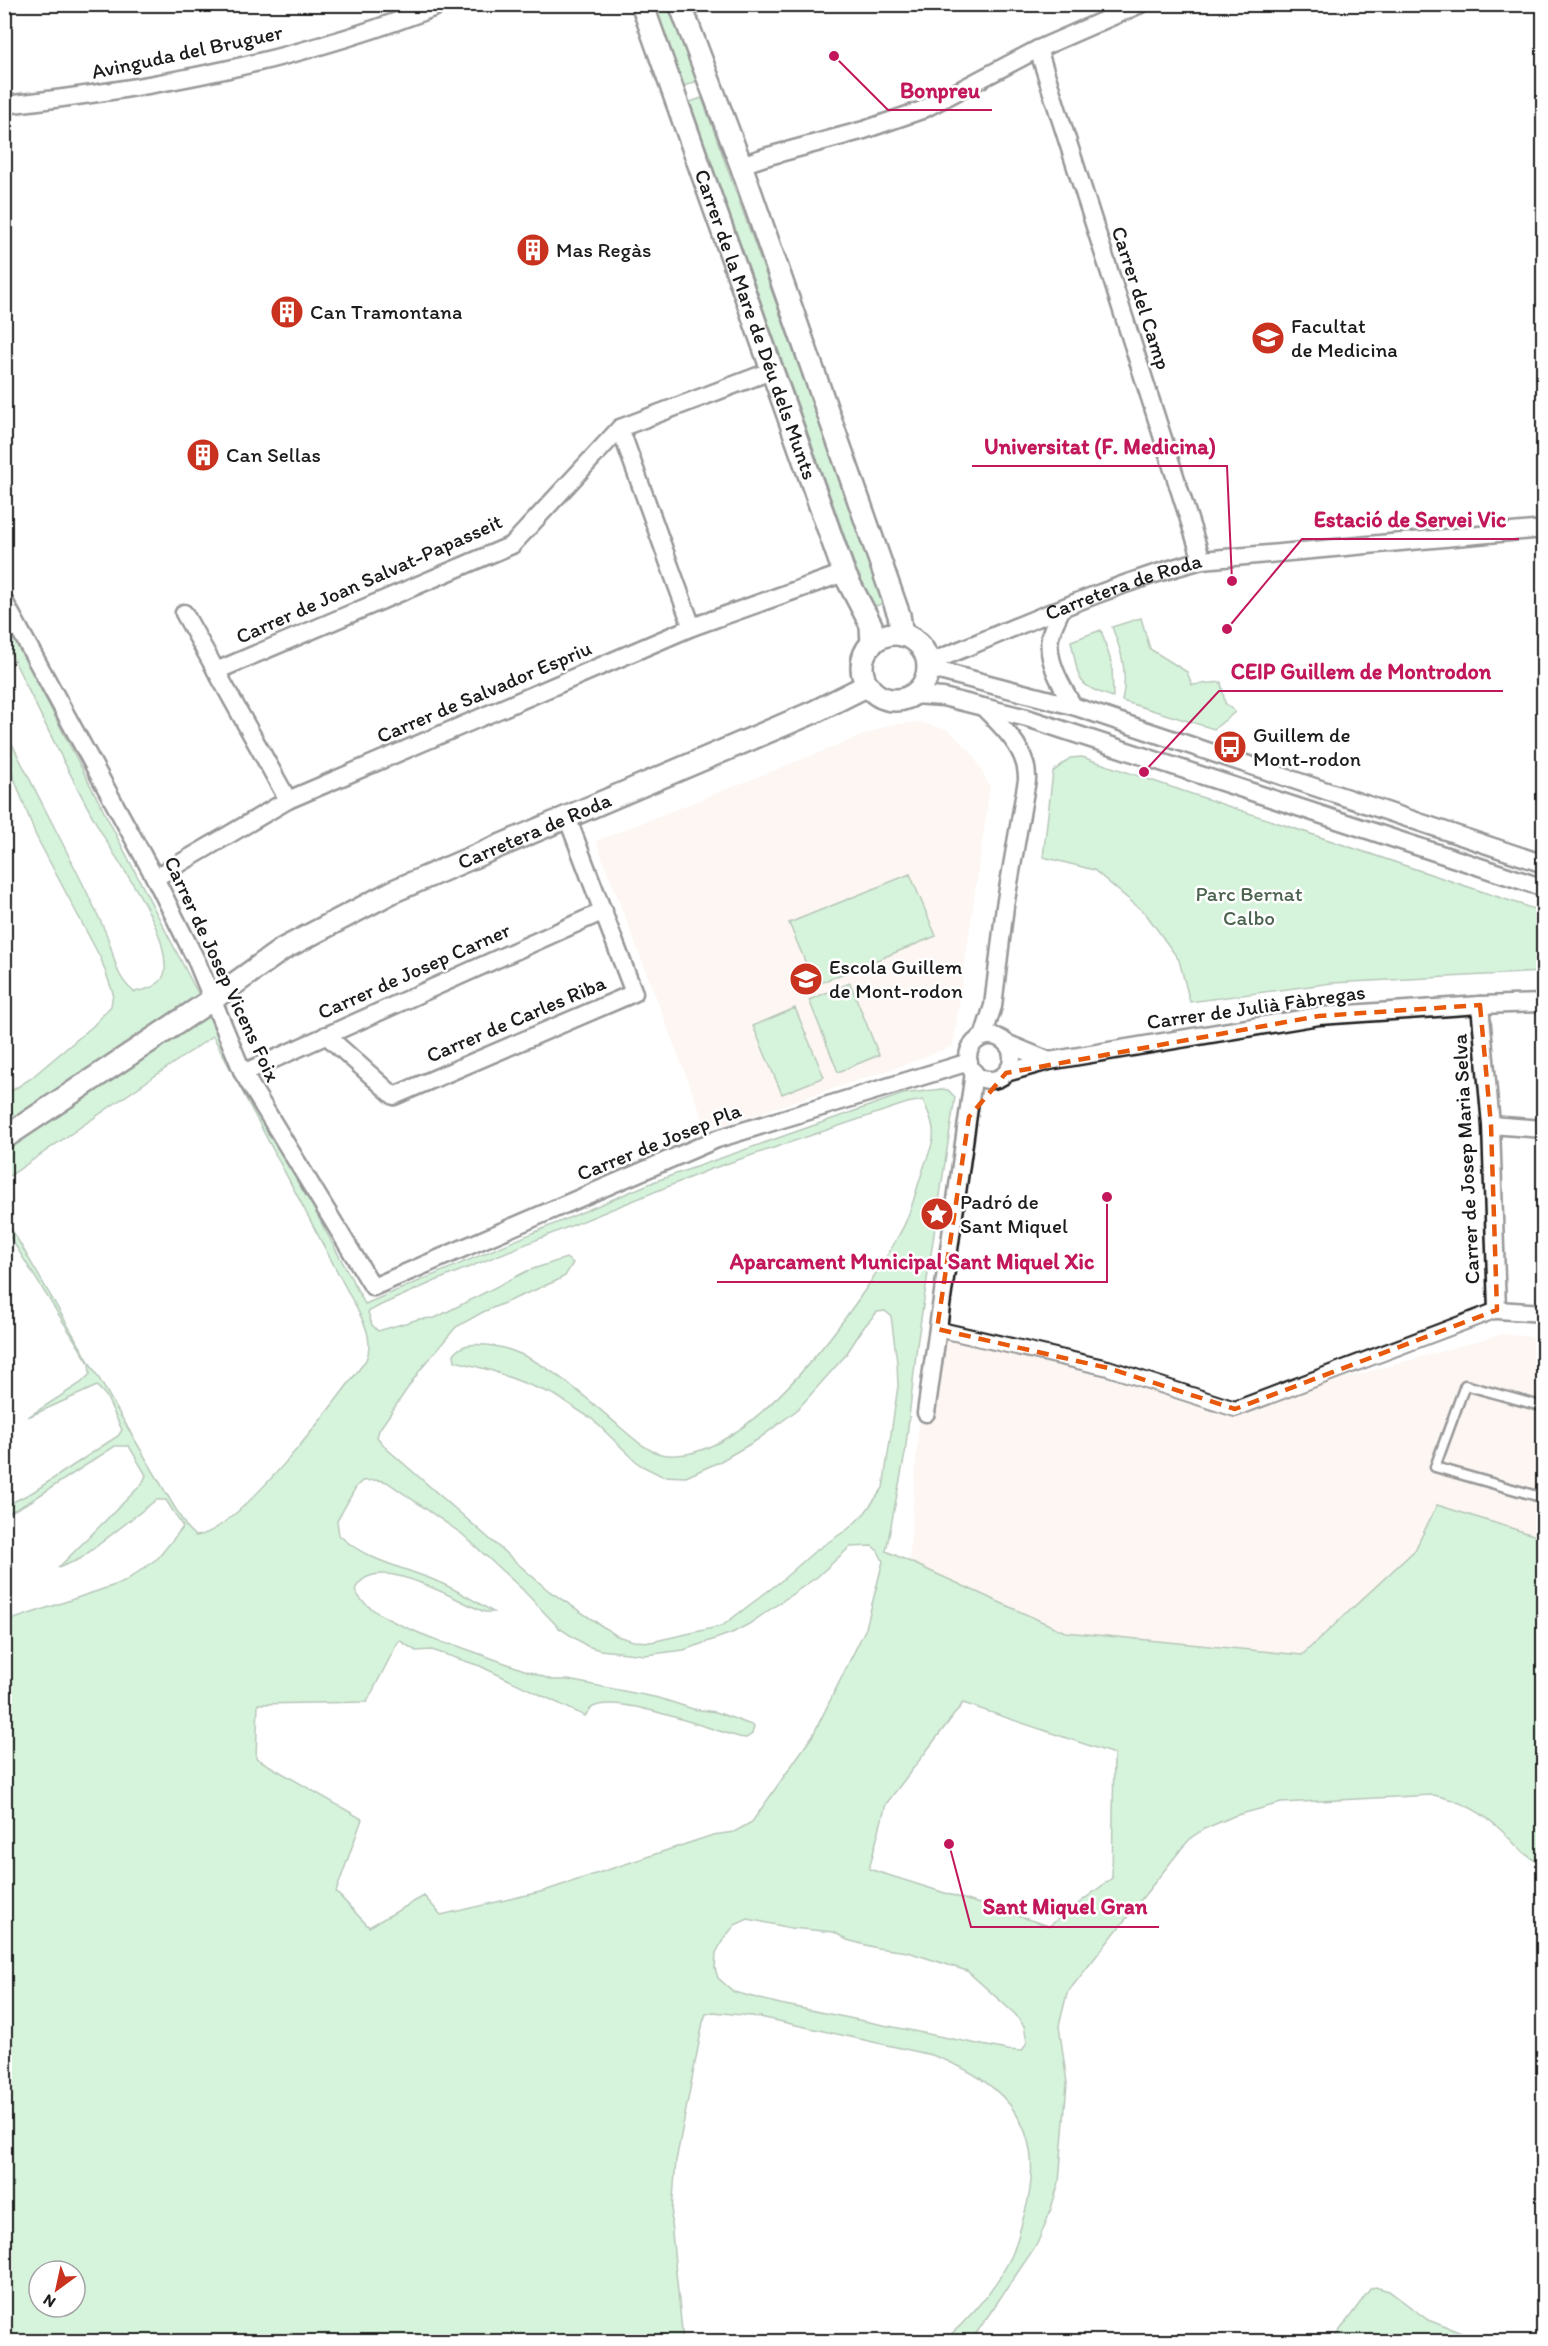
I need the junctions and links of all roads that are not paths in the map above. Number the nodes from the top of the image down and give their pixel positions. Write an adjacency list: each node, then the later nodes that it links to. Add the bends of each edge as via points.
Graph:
1 (443, 4): 6 (street, Avinguda del Bruguer, via 349,38 234,68 164,83)
2 (642, 4): 8 (street, Carrer de la Mare de Déu dels Munts)
3 (680, 4): 7 (street, Carrer de la Mare de Déu dels Munts)
4 (1142, 4): 5 (street)
5 (1038, 49): 7 (street, via 922,110); 11 (street, Carrer del Camp)
6 (4, 105)
7 (741, 165): 17 (street, Carrer de la Mare de Déu dels Munts, via 899,615)
8 (771, 371): 9 (street, Carrer de Joan Salvat-Papasseit); 12 (street, Carrer de la Mare de Déu dels Munts)
9 (620, 428): 16 (street); 20 (street, Carrer de Joan Salvat-Papasseit, via 512,545)
10 (1544, 529): 11 (street, Carretera de Roda)
11 (1202, 560): 14 (street, Carretera de Roda, via 1094,595)
12 (843, 573): 16 (street, Carrer de Salvador Espriu); 18 (street, Carrer de la Mare de Déu dels Munts, via 871,625)
13 (4, 601): 28 (street, Carrer de Josep Vicens Foix)
14 (1061, 610): 19 (street, Carretera de Roda); 23 (street, via 1049,646 1055,672)
15 (184, 613): 20 (street)
16 (692, 627): 25 (street, Carrer de Salvador Espriu)
17 (902, 635): 18 (street, via 884,637); 19 (street, via 921,646)
18 (872, 644): 21 (street, via 863,664)
19 (928, 666): 22 (street, via 923,685); 23 (street)
20 (216, 671): 25 (street)
21 (868, 686): 22 (street, via 885,698); 26 (street, Carretera de Roda)
22 (913, 695): 24 (street, via 943,697)
23 (1072, 706): 27 (street)
24 (983, 707): 29 (street, via 1104,742); 35 (street, via 1017,745 1028,768 993,1006)
25 (288, 800): 28 (street, Carrer de Salvador Espriu)
26 (567, 817): 30 (street, Carrer de Carles Riba); 31 (street, Carretera de Roda, via 396,890 283,949)
27 (1544, 864)
28 (155, 878): 31 (street, Carrer de Josep Vicens Foix)
29 (1544, 888)
30 (604, 911): 34 (street, Carrer de Josep Carner); 34 (street, Carrer de Carles Riba, via 634,993 394,1096)
31 (213, 999): 39 (street, Carrer de Josep Vicens Foix); 44 (street, Carretera de Roda)
32 (1544, 1003): 33 (street, Carrer de Julià Fàbregas)
33 (1480, 1005): 37 (street, Carrer de Julià Fàbregas, via 1318,1016); 42 (street, Carrer de Josep Maria Selva)
34 (326, 1035): 39 (street, Carrer de Josep Carner)
35 (983, 1037): 36 (street, via 999,1038); 38 (street, via 971,1047)
36 (1006, 1043): 37 (street); 40 (street, via 1012,1058)
37 (1049, 1061): 40 (street, Carrer de Julià Fàbregas)
38 (972, 1067): 40 (street, via 984,1078); 41 (street); 45 (street, Carrer de Josep Pla, via 717,1139)
39 (243, 1072): 45 (street, Carrer de Josep Vicens Foix)
40 (1001, 1076): 41 (street)
41 (969, 1117): 48 (street)
42 (1491, 1125): 43 (street); 46 (street, Carrer de Josep Maria Selva)
43 (1544, 1129)
44 (4, 1138)
45 (374, 1287)
46 (1497, 1310): 47 (street); 48 (street, via 1235,1409 1108,1368)
47 (1544, 1314)
48 (938, 1329): 50 (street)
49 (1544, 1407): 51 (lane, via 1465,1385 1435,1467)
50 (926, 1413)
51 (1544, 1498)

